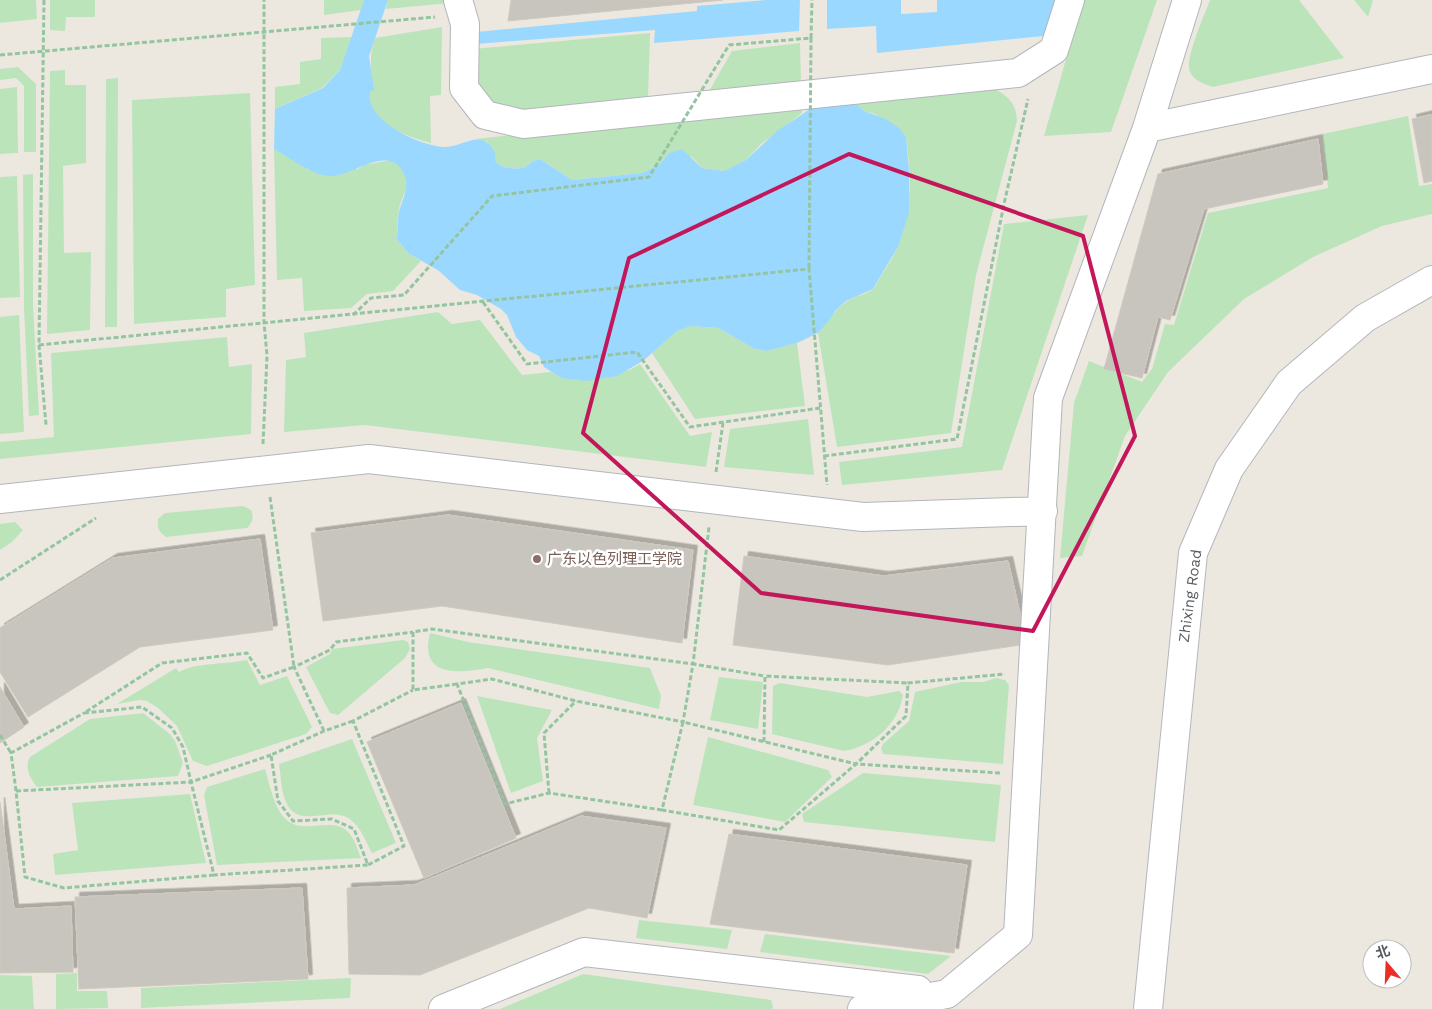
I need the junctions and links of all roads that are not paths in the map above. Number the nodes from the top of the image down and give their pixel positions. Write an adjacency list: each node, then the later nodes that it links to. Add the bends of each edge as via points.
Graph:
1 (1070, 0): 3 (street, via 1054,50 1018,73 523,124 485,116 464,88 465,24)
2 (1187, 0): 5 (street)
3 (449, 8)
4 (1432, 69): 5 (street)
5 (1147, 128): 8 (street, via 1048,398)
6 (1432, 280): 12 (street, Zhixing Road, via 1365,318 1289,383 1229,469 1193,553)
7 (0, 499): 8 (street, via 369,459 863,517)
8 (1043, 511): 9 (street, via 1018,935)
9 (947, 994): 10 (street, via 584,952); 11 (street)
10 (443, 1009)
11 (862, 1009)
12 (1148, 1009)

